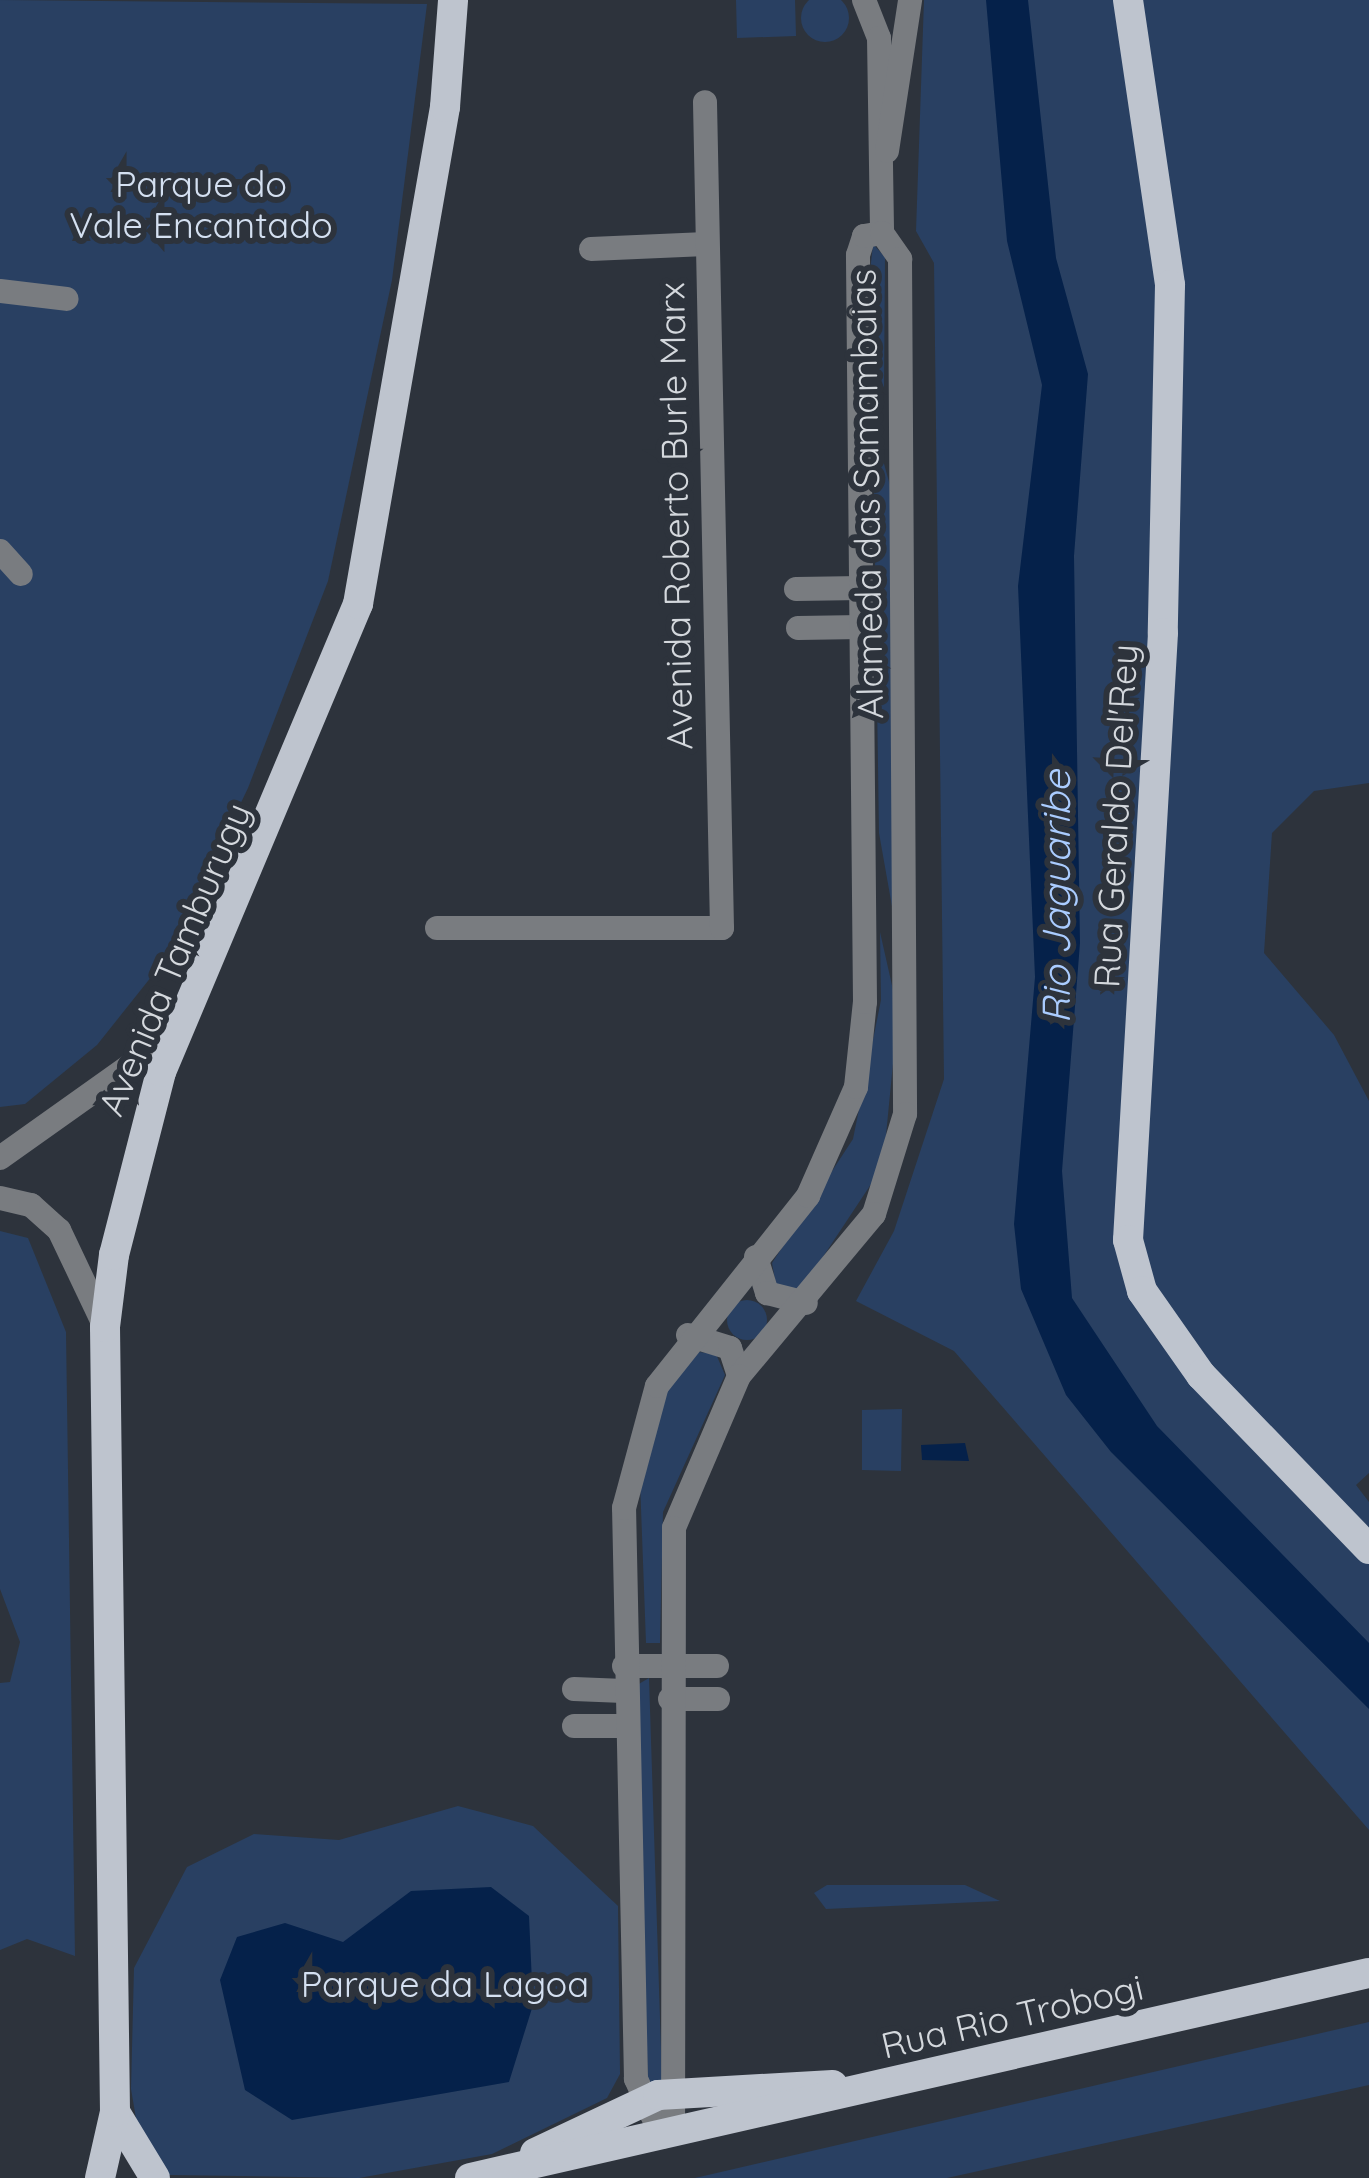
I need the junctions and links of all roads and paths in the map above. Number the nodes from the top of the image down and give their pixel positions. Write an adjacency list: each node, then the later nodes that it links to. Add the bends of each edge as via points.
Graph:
1 (453, 0): 24 (main road, Avenida Tamburugy, via 445,107 358,604)
2 (864, 0): 5 (street)
3 (1128, 0): 32 (main road, Rua Geraldo Del'Rey, via 1170,285 1162,656 1128,1240 1142,1291 1201,1375)
4 (909, 13): 5 (street); 7 (street)
5 (874, 26): 7 (street)
6 (705, 102): 9 (street, Avenida Roberto Burle Marx)
7 (885, 160): 8 (street)
8 (882, 232): 13 (street, Alameda das Samambaias, via 859,244); 14 (street, Alameda das Samambaias, via 900,251)
9 (706, 244): 10 (street); 23 (street, Avenida Roberto Burle Marx, via 722,928)
10 (591, 249)
11 (0, 291): 12 (street)
12 (67, 299)
13 (860, 406): 14 (street); 17 (street, Alameda das Samambaias)
14 (901, 406): 22 (street, Alameda das Samambaias)
15 (0, 551): 16 (street)
16 (21, 574)
17 (861, 588): 18 (street); 19 (street, Alameda das Samambaias)
18 (796, 589)
19 (861, 627): 20 (street); 21 (street, Alameda das Samambaias)
20 (798, 628)
21 (865, 924): 22 (street); 27 (street, Alameda das Samambaias, via 862,1045 845,1125 808,1196)
22 (906, 925): 28 (street, Alameda das Samambaias, via 899,1150 864,1230)
23 (437, 928)
24 (181, 1029): 25 (street); 29 (main road, Avenida Tamburugy, via 128,1181)
25 (0, 1158)
26 (0, 1198): 29 (street, via 32,1205 59,1230)
27 (756, 1257): 28 (street, via 767,1293); 30 (street, Alameda das Samambaias)
28 (806, 1303): 31 (street, Alameda das Samambaias)
29 (106, 1327): 45 (main road, Avenida Tamburugy)
30 (688, 1335): 31 (street, via 730,1348); 35 (street, Alameda das Samambaias, via 629,1467)
31 (739, 1376): 33 (street, Alameda das Samambaias, via 674,1528)
32 (1369, 1549)
33 (671, 1666): 34 (street); 35 (street); 37 (street, Alameda das Samambaias)
34 (718, 1666)
35 (624, 1678): 36 (street); 40 (street, Alameda das Samambaias)
36 (574, 1689)
37 (670, 1700): 38 (street); 43 (street, Alameda das Samambaias)
38 (718, 1700)
39 (574, 1726): 40 (street)
40 (625, 1726): 44 (street, Alameda das Samambaias)
41 (1369, 1972): 42 (main road, Rua Rio Trobogi)
42 (896, 2084): 43 (main road); 46 (main road, Rua Rio Trobogi)
43 (676, 2092): 44 (main road); 46 (street, Alameda das Samambaias)
44 (639, 2100): 46 (street, Alameda das Samambaias); 47 (main road)
45 (115, 2112): 48 (main road, Avenida Tamburugy); 49 (main road)
46 (668, 2136): 47 (main road, Rua Rio Trobogi)
47 (484, 2175)
48 (100, 2178)
49 (155, 2178)

